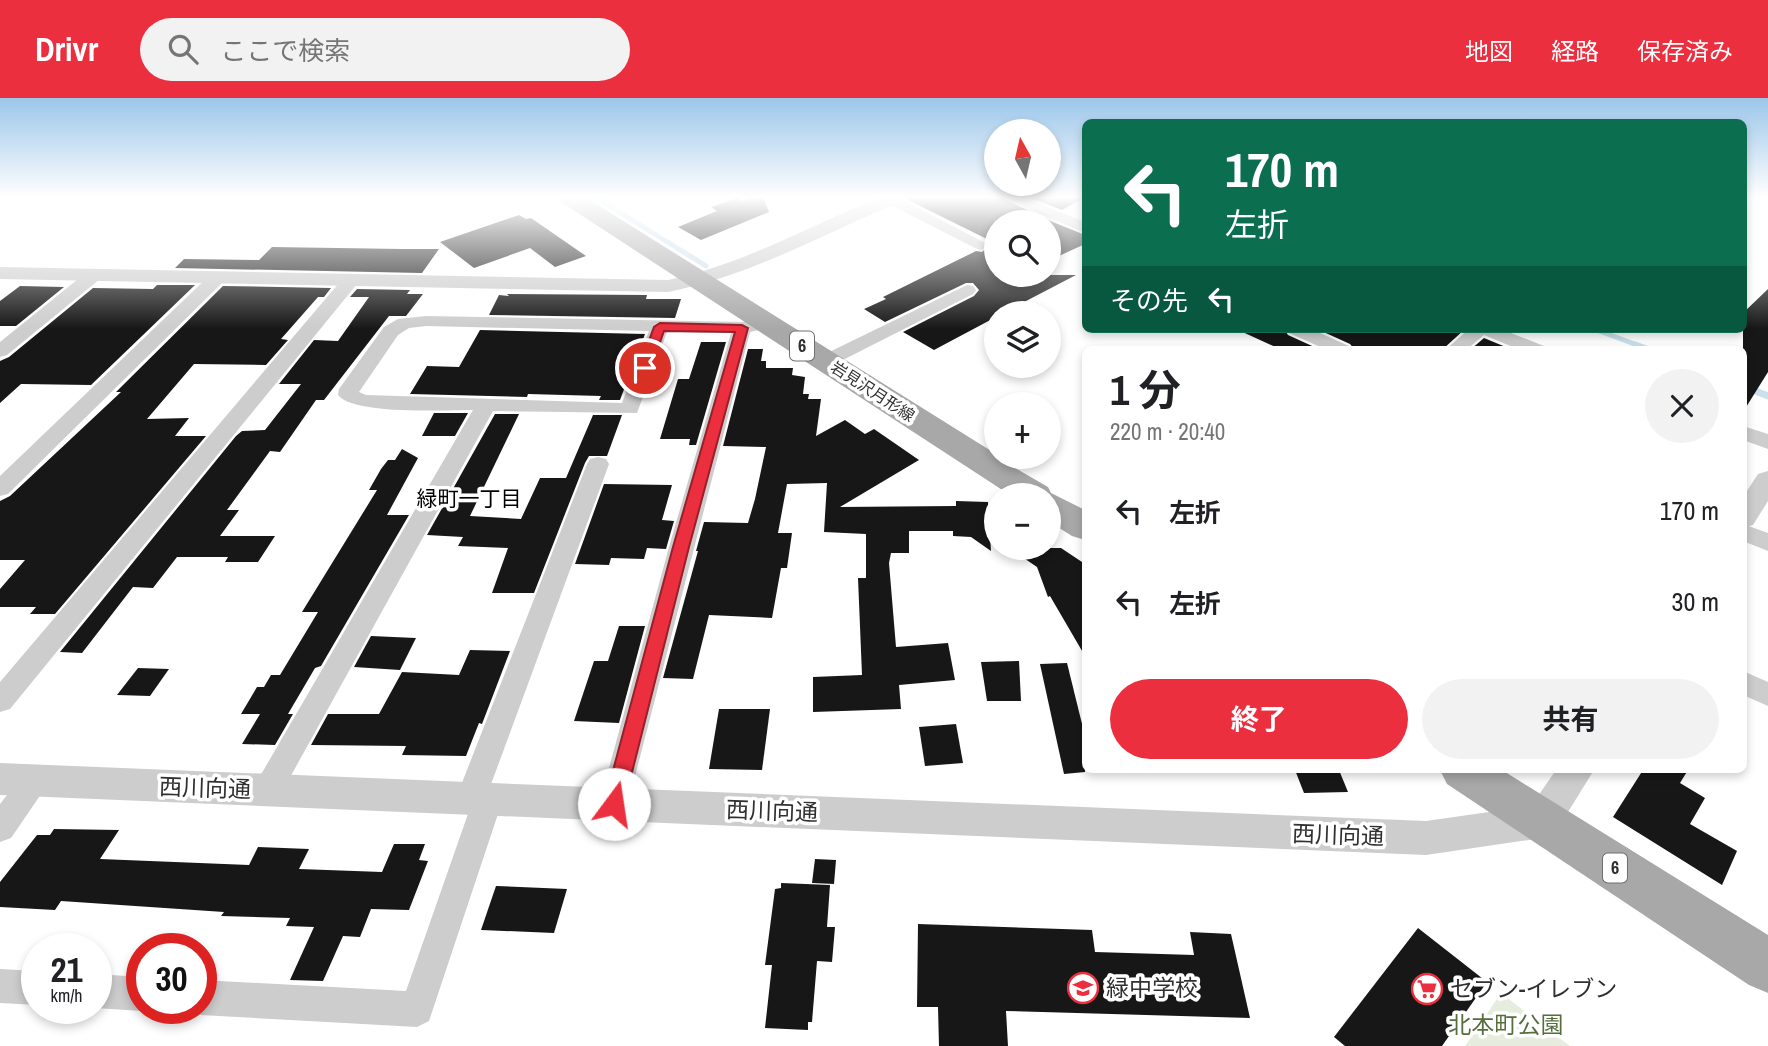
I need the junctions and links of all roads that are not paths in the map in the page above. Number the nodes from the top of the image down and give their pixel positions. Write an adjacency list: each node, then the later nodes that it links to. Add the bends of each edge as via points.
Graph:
1 (639, 241): 9 (main road, 岩見沢月形線 / 6)
2 (793, 241): 9 (street)
3 (974, 241): 4 (street)
4 (981, 245)
5 (0, 272): 6 (street)
6 (94, 275): 7 (street); 19 (street)
7 (218, 277): 8 (street); 27 (street)
8 (351, 280): 9 (street, via 668,286); 35 (street)
9 (702, 281): 11 (main road, 岩見沢月形線 / 6)
10 (967, 290): 20 (street)
11 (754, 325): 12 (street); 20 (main road, 岩見沢月形線 / 6); 41 (street, via 681,547)
12 (660, 327): 21 (street, via 630,409); 21 (street, via 404,323 391,331 348,395 363,401)
13 (1305, 333): 16 (street)
14 (1477, 333): 17 (street)
15 (1492, 333): 18 (street)
16 (1333, 346)
17 (1460, 346)
18 (1527, 346)
19 (0, 351)
20 (826, 361): 26 (main road, 岩見沢月形線 / 6)
21 (486, 405): 39 (street)
22 (1747, 434): 23 (street)
23 (1768, 442)
24 (598, 464): 40 (street)
25 (1768, 480): 29 (street)
26 (1016, 483)
27 (0, 489)
28 (1061, 512): 31 (main road)
29 (1747, 513)
30 (1747, 518): 32 (street)
31 (1082, 525)
32 (1768, 543)
33 (1747, 684): 34 (street)
34 (1768, 695)
35 (0, 701)
36 (1467, 773): 42 (main road, 6)
37 (1574, 773): 42 (street)
38 (17, 780): 39 (street, 西川向通); 43 (street)
39 (267, 790): 40 (street, 西川向通)
40 (479, 799): 41 (street, 西川向通); 47 (street, via 417,1009)
41 (614, 804): 42 (street, 西川向通, via 1426,838)
42 (1542, 821): 44 (main road, 6)
43 (0, 828)
44 (1768, 966)
45 (0, 986): 46 (street)
46 (21, 987)
47 (217, 998)

